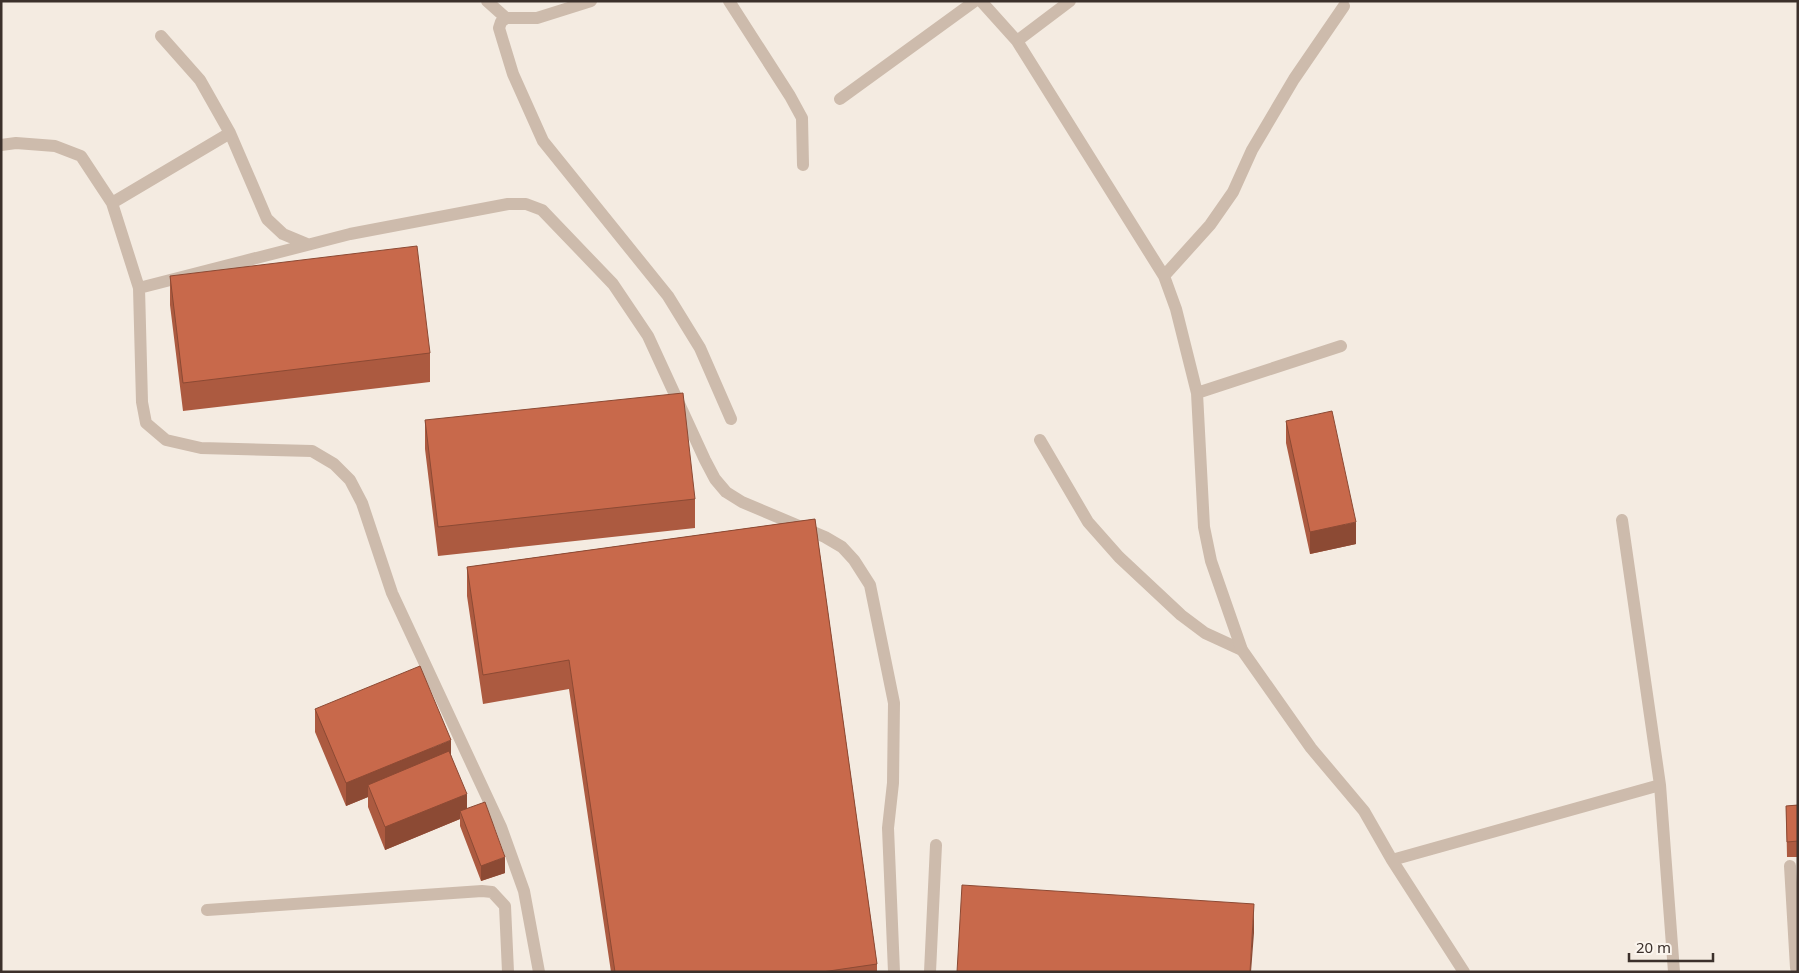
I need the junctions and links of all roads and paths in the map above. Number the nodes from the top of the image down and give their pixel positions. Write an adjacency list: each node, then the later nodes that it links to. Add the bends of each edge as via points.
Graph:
1 (487, 1): 8 (street)
2 (591, 1): 8 (street, via 537,18)
3 (729, 1): 14 (street, via 802,118)
4 (974, 1): 11 (street)
5 (981, 1): 10 (street)
6 (1070, 1): 10 (street)
7 (1344, 6): 17 (street, via 1294,79 1228,198 1210,225)
8 (506, 18): 21 (street, via 501,22 502,38 513,74 543,141 668,296 700,348)
9 (161, 36): 12 (street, via 200,80)
10 (1017, 41): 17 (street)
11 (840, 99)
12 (230, 133): 15 (street); 16 (street, via 267,219 283,234)
13 (1, 145): 15 (street, via 55,146 81,156)
14 (803, 165)
15 (112, 203): 18 (street)
16 (307, 244): 18 (street); 33 (street, via 396,223 508,204 526,204 542,210 613,284 648,336 705,460 726,492 825,537 842,547 854,560 870,585 894,703 893,783 888,828)
17 (1164, 276): 20 (street, via 1176,309)
18 (139, 288): 32 (street, via 142,402 146,423 166,440 201,448 312,451 334,464 350,480 362,503 392,593 501,827 524,891)
19 (1341, 346): 20 (street)
20 (1197, 393): 24 (street, via 1204,527 1217,584)
21 (731, 419)
22 (1040, 440): 24 (street, via 1088,522 1119,557 1181,615 1205,633)
23 (1622, 520): 25 (street)
24 (1242, 650): 27 (street, via 1311,748 1364,811)
25 (1660, 786): 27 (street); 36 (street)
26 (936, 845): 34 (street)
27 (1392, 860): 35 (street)
28 (1790, 866): 30 (street)
29 (206, 910): 31 (street, via 492,892 505,906)
30 (1797, 970)
31 (508, 972)
32 (539, 972)
33 (894, 972)
34 (930, 972)
35 (1464, 972)
36 (1674, 972)

